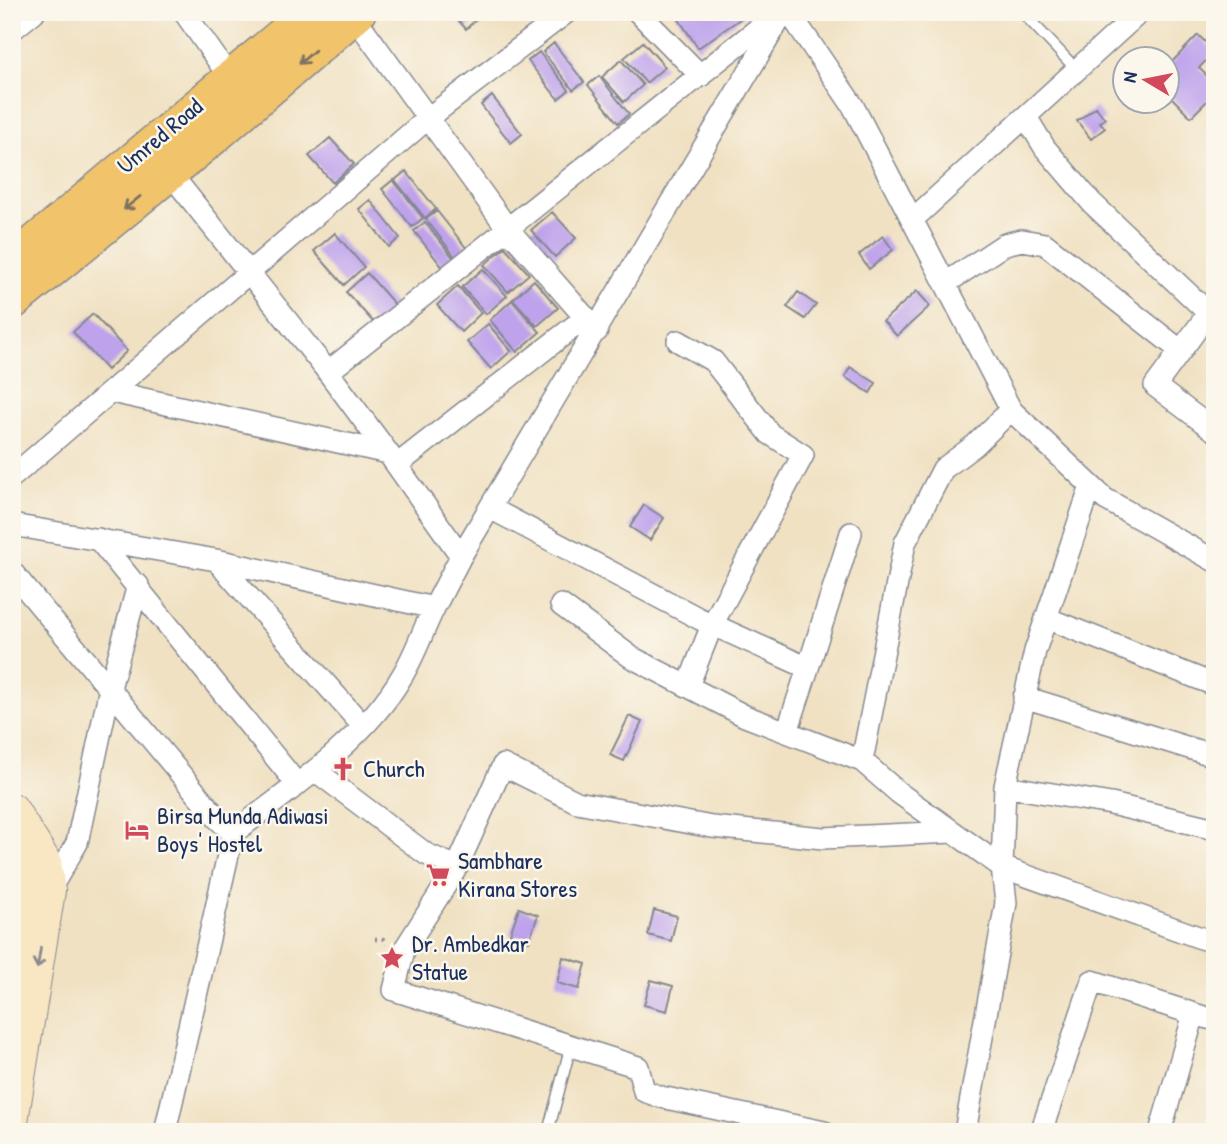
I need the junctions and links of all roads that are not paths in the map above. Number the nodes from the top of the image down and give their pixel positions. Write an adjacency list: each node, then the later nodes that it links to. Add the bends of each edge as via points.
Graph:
1 (34, 12): 10 (street)
2 (184, 12): 13 (street)
3 (310, 12): 13 (main road, Umred Road)
4 (567, 12): 15 (street)
5 (638, 12): 12 (street)
6 (784, 12): 12 (street); 17 (street, via 853,106); 24 (street)
7 (1022, 12): 11 (lane)
8 (1140, 12): 11 (street)
9 (356, 14): 15 (street); 16 (main road, one-way to 16)
10 (12, 30)
11 (1077, 70): 14 (street)
12 (701, 76): 18 (street)
13 (230, 78): 19 (main road, Umred Road)
14 (1026, 117): 17 (street); 23 (street, via 1045,148 1092,203)
15 (427, 119): 18 (street); 20 (street)
16 (170, 173): 20 (street); 22 (main road, one-way to 22)
17 (912, 220): 21 (street)
18 (508, 229): 24 (street); 27 (street)
19 (12, 262)
20 (249, 273): 27 (street); 28 (street)
21 (946, 284): 26 (street, via 1005,244 1022,240 1045,244); 29 (street)
22 (12, 302)
23 (1211, 316): 26 (street)
24 (592, 324): 31 (street); 34 (street)
25 (678, 341): 46 (street, via 713,360 770,434 803,455)
26 (1181, 351): 30 (street, via 1155,386)
27 (328, 372): 31 (street)
28 (112, 392): 31 (street); 32 (street)
29 (1011, 410): 33 (street); 55 (street, via 943,469 905,543)
30 (1215, 431)
31 (393, 459): 38 (street)
32 (12, 477)
33 (1091, 486): 40 (street, via 1105,499); 45 (street)
34 (490, 508): 38 (street); 46 (street)
35 (12, 525): 37 (street)
36 (851, 533): 47 (street)
37 (98, 539): 39 (street); 42 (street)
38 (461, 556): 44 (street)
39 (216, 560): 44 (street); 52 (street)
40 (1215, 561)
41 (12, 572): 50 (street)
42 (138, 585): 50 (street); 57 (street)
43 (561, 605): 49 (street, via 631,657)
44 (434, 608): 52 (street, via 402,676)
45 (1046, 618): 48 (street); 51 (street)
46 (712, 625): 47 (street); 49 (street)
47 (808, 668): 53 (street)
48 (1215, 685)
49 (688, 686): 53 (street)
50 (110, 688): 62 (street); 66 (street, via 77,843)
51 (1024, 697): 54 (street); 58 (street)
52 (362, 725): 56 (street)
53 (787, 732): 55 (street)
54 (1215, 756)
55 (862, 761): 61 (street)
56 (316, 771): 57 (street); 64 (street, via 426,854)
57 (297, 784): 62 (street)
58 (1004, 786): 60 (street, via 1111,804); 65 (street)
59 (12, 809): 66 (main road, via 46,862)
60 (1215, 829)
61 (953, 832): 64 (street, via 823,838 712,827 578,802 503,765); 65 (street)
62 (233, 833): 72 (street)
63 (12, 847): 68 (main road, via 25,879)
64 (457, 867): 70 (street, via 404,950 394,990)
65 (1002, 867): 67 (street); 75 (street, via 1006,903)
66 (50, 891): 71 (main road, one-way to 71)
67 (1215, 943)
68 (12, 983)
69 (1204, 1017): 76 (street, via 1092,981); 77 (street)
70 (570, 1045): 73 (lane); 74 (street, via 638,1067 644,1091 660,1097)
71 (12, 1121)
72 (165, 1132)
73 (548, 1132)
74 (824, 1132)
75 (965, 1132)
76 (1041, 1132)
77 (1160, 1132)

